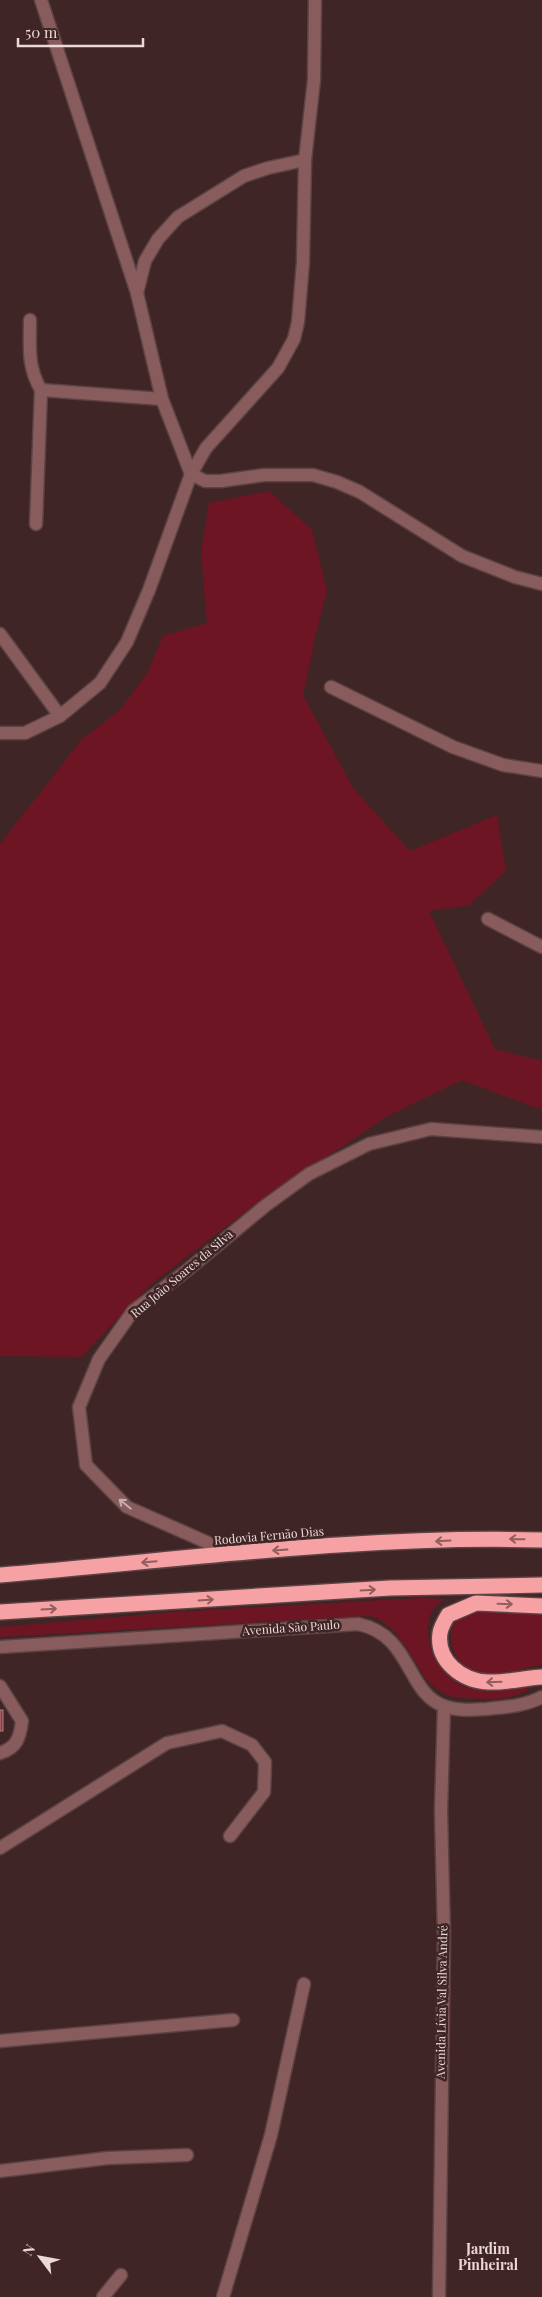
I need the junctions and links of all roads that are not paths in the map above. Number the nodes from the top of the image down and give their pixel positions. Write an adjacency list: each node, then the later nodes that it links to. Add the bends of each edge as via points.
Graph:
1 (41, 0): 4 (street)
2 (315, 0): 3 (street, via 314,80)
3 (305, 160): 4 (street, via 244,176 178,218 158,239 145,261); 8 (street, via 303,262 294,339 278,368 206,448)
4 (137, 293): 7 (street)
5 (30, 320): 6 (street, via 30,363)
6 (41, 390): 7 (street); 9 (street)
7 (162, 399): 8 (street)
8 (191, 474): 10 (street, via 205,481 264,475 313,475 337,482 360,492 462,556 515,578); 13 (street, via 127,642 100,682)
9 (36, 524)
10 (542, 584)
11 (0, 634): 13 (street)
12 (331, 687): 15 (street, via 453,747 503,765)
13 (60, 716): 14 (street, via 25,733)
14 (0, 733)
15 (542, 771)
16 (488, 919): 17 (street)
17 (542, 947)
18 (542, 1137): 20 (street, Rua João Soares da Silva, one-way to 18, via 127,1507 86,1465 79,1407 98,1359 133,1312 264,1206 309,1174 369,1144 431,1129)
19 (542, 1540): 20 (highway, Rodovia Fernão Dias, one-way to 20, via 491,1538)
20 (232, 1554): 21 (highway, Rodovia Fernão Dias, one-way to 21)
21 (0, 1575)
22 (542, 1585): 24 (highway, one-way to 22, via 390,1588)
23 (542, 1606): 26 (highway, one-way to 23, via 487,1682 468,1678 455,1671 440,1646 440,1632 448,1615 476,1603)
24 (0, 1612)
25 (0, 1647): 29 (street, Avenida São Paulo, via 358,1624 378,1630 389,1639 427,1695)
26 (542, 1677)
27 (0, 1686): 30 (street, via 22,1721 20,1738)
28 (542, 1696): 29 (street, Avenida São Paulo, via 512,1706 464,1710)
29 (444, 1706): 41 (street, Avenida Lívia Val Silva André)
30 (0, 1753)
31 (230, 1836): 32 (street, via 264,1792 265,1762 252,1745 222,1731 167,1743)
32 (0, 1848)
33 (304, 1984): 40 (street, via 271,2135)
34 (233, 2020): 35 (street)
35 (0, 2042)
36 (187, 2155): 37 (street, via 108,2158)
37 (0, 2171)
38 (120, 2275): 39 (street)
39 (103, 2297)
40 (222, 2297)
41 (439, 2297)

